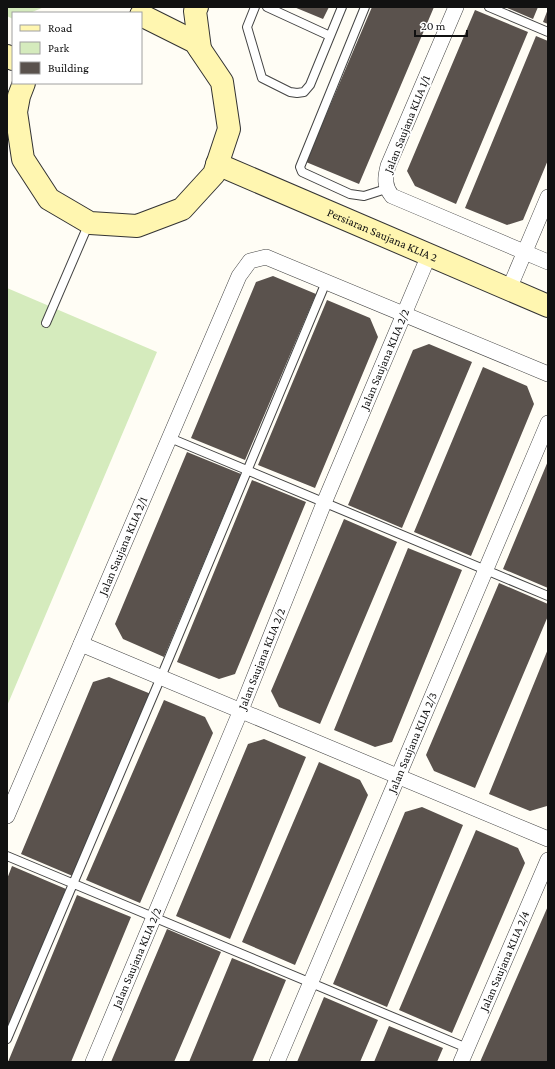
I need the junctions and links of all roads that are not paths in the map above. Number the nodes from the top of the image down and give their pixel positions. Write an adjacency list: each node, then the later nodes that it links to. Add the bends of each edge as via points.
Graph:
1 (150, 7): 9 (street)
2 (197, 7): 13 (street, via 195,11)
3 (255, 7): 12 (lane, via 247,27 262,78 297,93 304,92 310,85)
4 (267, 7): 12 (lane)
5 (342, 7): 12 (lane)
6 (365, 7): 16 (lane, via 300,167 302,172 350,194 364,196)
7 (456, 7): 16 (street, Jalan Saujana KLIA 1/1, via 388,166 385,177)
8 (489, 7): 11 (lane)
9 (142, 14)
10 (142, 16): 13 (street, via 195,42)
11 (548, 32)
12 (330, 36)
13 (200, 49): 15 (street, via 222,82 229,129)
14 (17, 90): 18 (street, via 16,112 23,159 49,199)
15 (217, 164): 18 (street, via 214,174 182,209 137,226); 20 (street, Persiaran Saujana KLIA 2)
16 (386, 189): 19 (street, Jalan Saujana KLIA 1/1, via 392,196)
17 (548, 197): 19 (street)
18 (89, 222): 26 (lane)
19 (525, 252): 21 (street, Jalan Saujana KLIA 1/1); 23 (street)
20 (430, 255): 23 (street, Persiaran Saujana KLIA 2); 25 (street, Jalan Saujana KLIA 2/2)
21 (548, 262)
22 (326, 282): 25 (street, Jalan Saujana KLIA 2/1); 29 (street, Jalan Saujana KLIA 2/1, via 266,257 250,262 239,276); 30 (lane)
23 (509, 289): 24 (street, Persiaran Saujana KLIA 2)
24 (548, 306)
25 (404, 314): 27 (street, Jalan Saujana KLIA 2/1); 31 (street, Jalan Saujana KLIA 2/2)
26 (46, 322)
27 (548, 374)
28 (548, 423): 32 (street, Jalan Saujana KLIA 2/3)
29 (170, 438): 30 (lane); 34 (street, Jalan Saujana KLIA 2/1)
30 (246, 470): 31 (lane); 35 (lane)
31 (324, 503): 32 (lane); 36 (street, Jalan Saujana KLIA 2/2)
32 (486, 570): 33 (lane); 37 (street, Jalan Saujana KLIA 2/3)
33 (548, 596)
34 (81, 644): 35 (street); 38 (street, Jalan Saujana KLIA 2/1)
35 (161, 677): 36 (street); 42 (lane)
36 (241, 710): 37 (street); 43 (street, Jalan Saujana KLIA 2/2)
37 (398, 777): 39 (street); 44 (street, Jalan Saujana KLIA 2/3)
38 (7, 816)
39 (548, 839)
40 (7, 856): 42 (lane)
41 (548, 860): 46 (street, Jalan Saujana KLIA 2/4)
42 (73, 884): 43 (lane); 45 (lane)
43 (152, 918): 44 (lane); 47 (street, Jalan Saujana KLIA 2/2)
44 (310, 983): 46 (lane); 48 (street, Jalan Saujana KLIA 2/3)
45 (7, 1039)
46 (467, 1048): 49 (street, Jalan Saujana KLIA 2/4)
47 (93, 1062)
48 (277, 1062)
49 (461, 1062)

